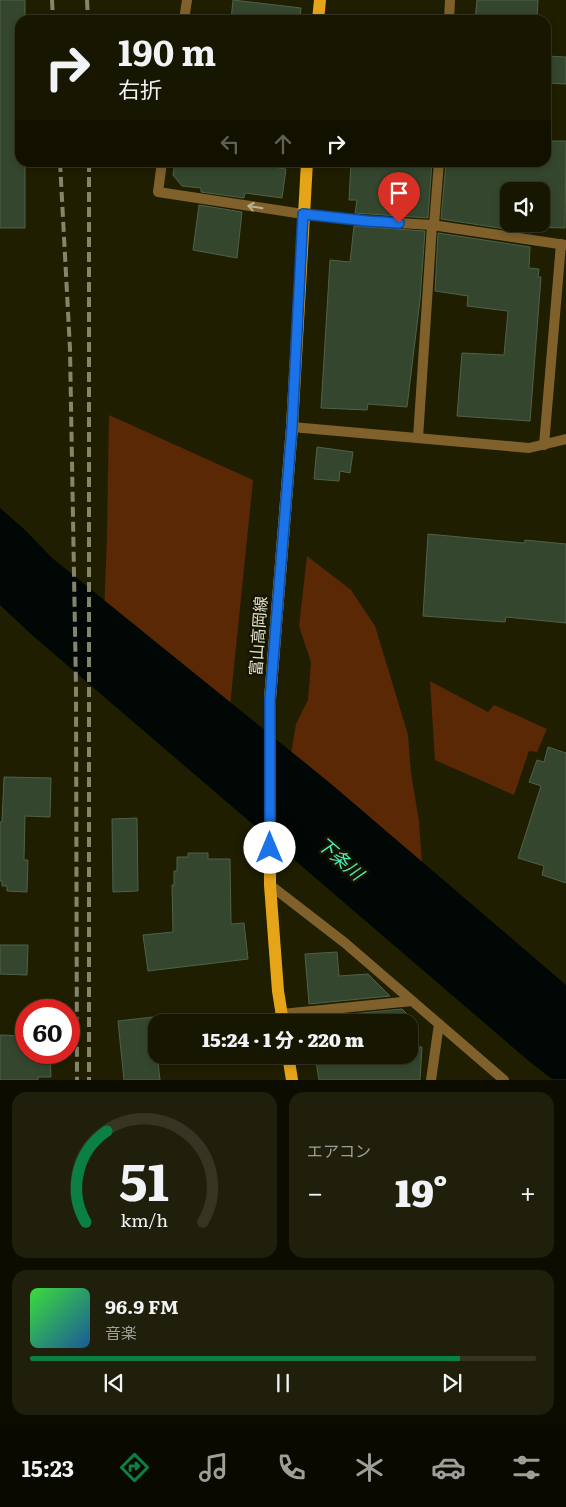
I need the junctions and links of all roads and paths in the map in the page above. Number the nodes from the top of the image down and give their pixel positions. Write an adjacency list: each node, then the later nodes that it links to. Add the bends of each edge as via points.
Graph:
1 (187, 0): 4 (street)
2 (320, 0): 5 (main road)
3 (450, 0): 6 (street)
4 (185, 15)
5 (318, 15)
6 (449, 15)
7 (161, 167): 10 (street, one-way to 7, via 158,192)
8 (307, 167): 10 (main road, 富山高岡線)
9 (439, 167): 11 (street)
10 (303, 214): 11 (street); 13 (main road, 富山高岡線)
11 (433, 225): 12 (street); 14 (street)
12 (564, 244): 16 (street)
13 (292, 427): 14 (street); 17 (main road, 富山高岡線, via 270,722)
14 (418, 438): 16 (street, via 529,448)
15 (566, 439): 16 (street)
16 (544, 445)
17 (270, 884): 18 (street); 19 (main road, 富山高岡線)
18 (412, 1001): 20 (street); 21 (street)
19 (281, 1014)
20 (313, 1014)
21 (438, 1024): 24 (street); 25 (street)
22 (289, 1064): 23 (main road)
23 (292, 1080)
24 (431, 1080)
25 (504, 1080)

